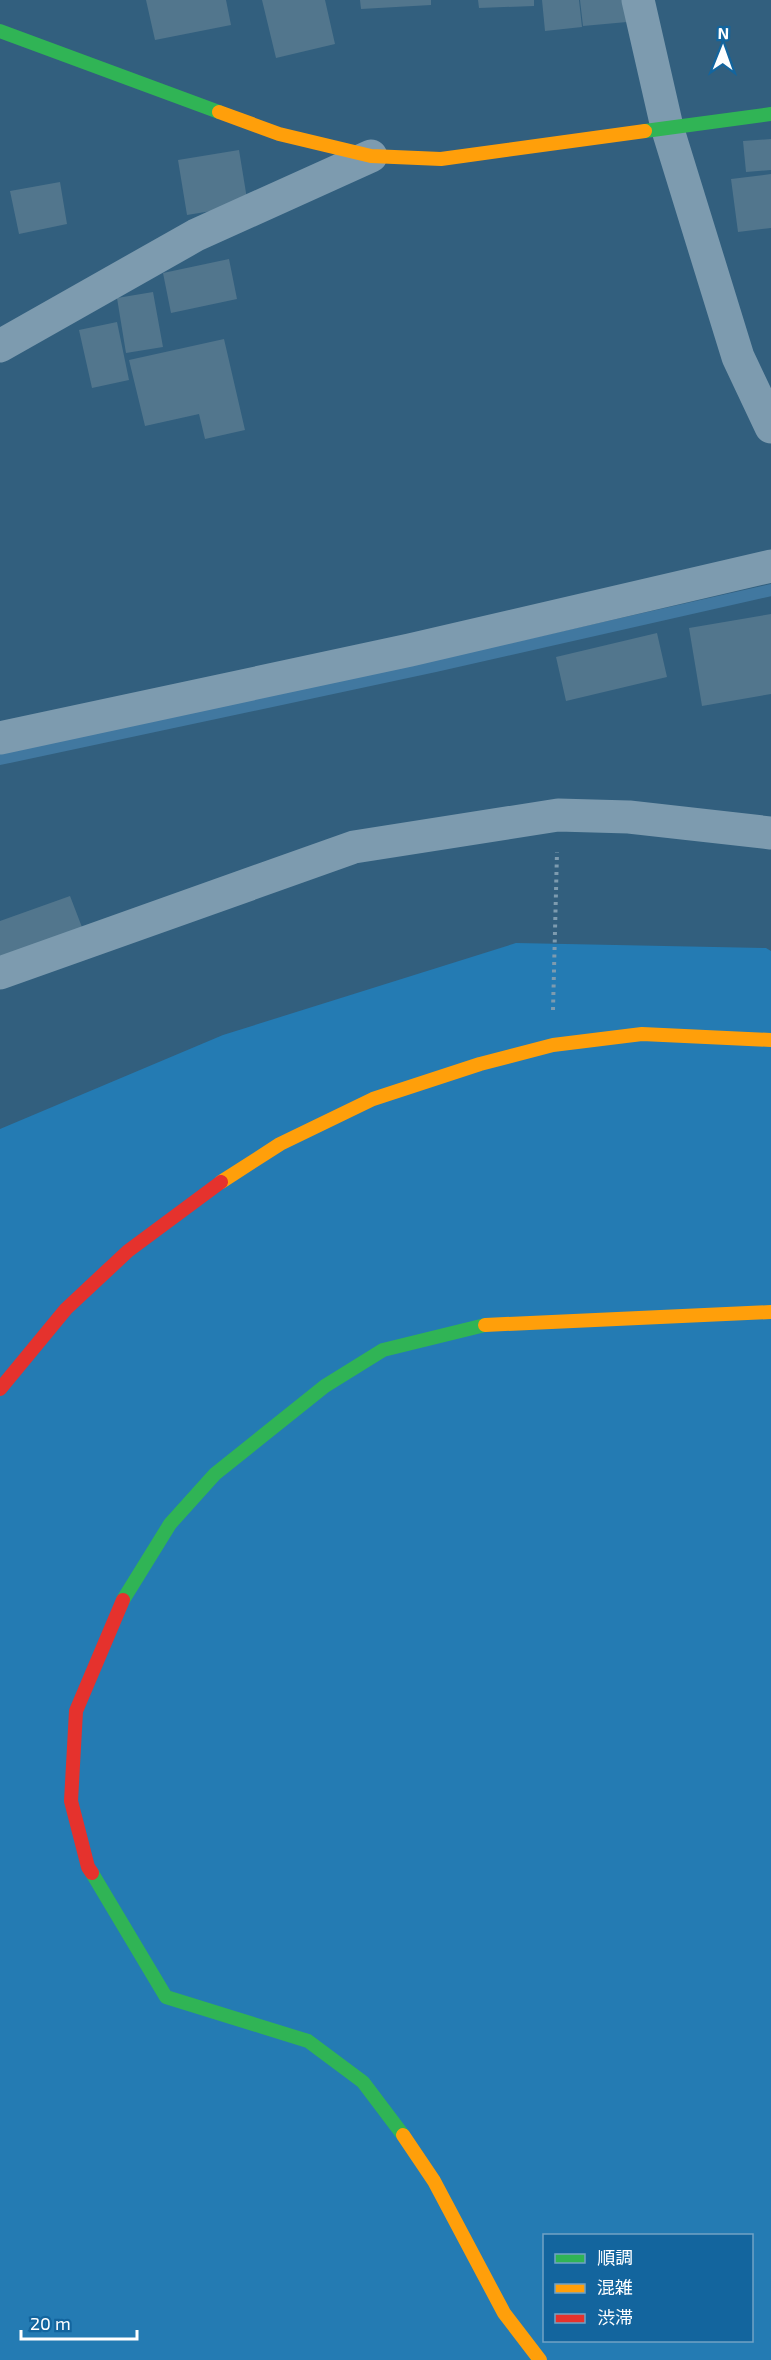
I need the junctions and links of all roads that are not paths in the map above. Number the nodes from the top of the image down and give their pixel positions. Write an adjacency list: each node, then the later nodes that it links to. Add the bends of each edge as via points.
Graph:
1 (638, 0): 4 (street)
2 (0, 31): 5 (street, via 279,134)
3 (771, 114): 4 (street)
4 (667, 127): 5 (street, via 441,159); 7 (street, via 738,357)
5 (371, 156): 6 (street, via 196,235)
6 (0, 346)
7 (771, 427)
8 (771, 566): 9 (street, via 411,650)
9 (0, 738)
10 (771, 833): 11 (street, via 629,817 558,815 354,847)
11 (0, 973)
12 (771, 1040): 14 (street, via 642,1034 553,1045 373,1099 280,1144 200,1196 128,1251 66,1309)
13 (771, 1312): 15 (street, via 493,1323 383,1350 325,1386 215,1474 170,1524 125,1596 76,1711 71,1801 88,1867 166,1997 308,2041 363,2082 434,2181 504,2313)
14 (0, 1389)
15 (540, 2360)

